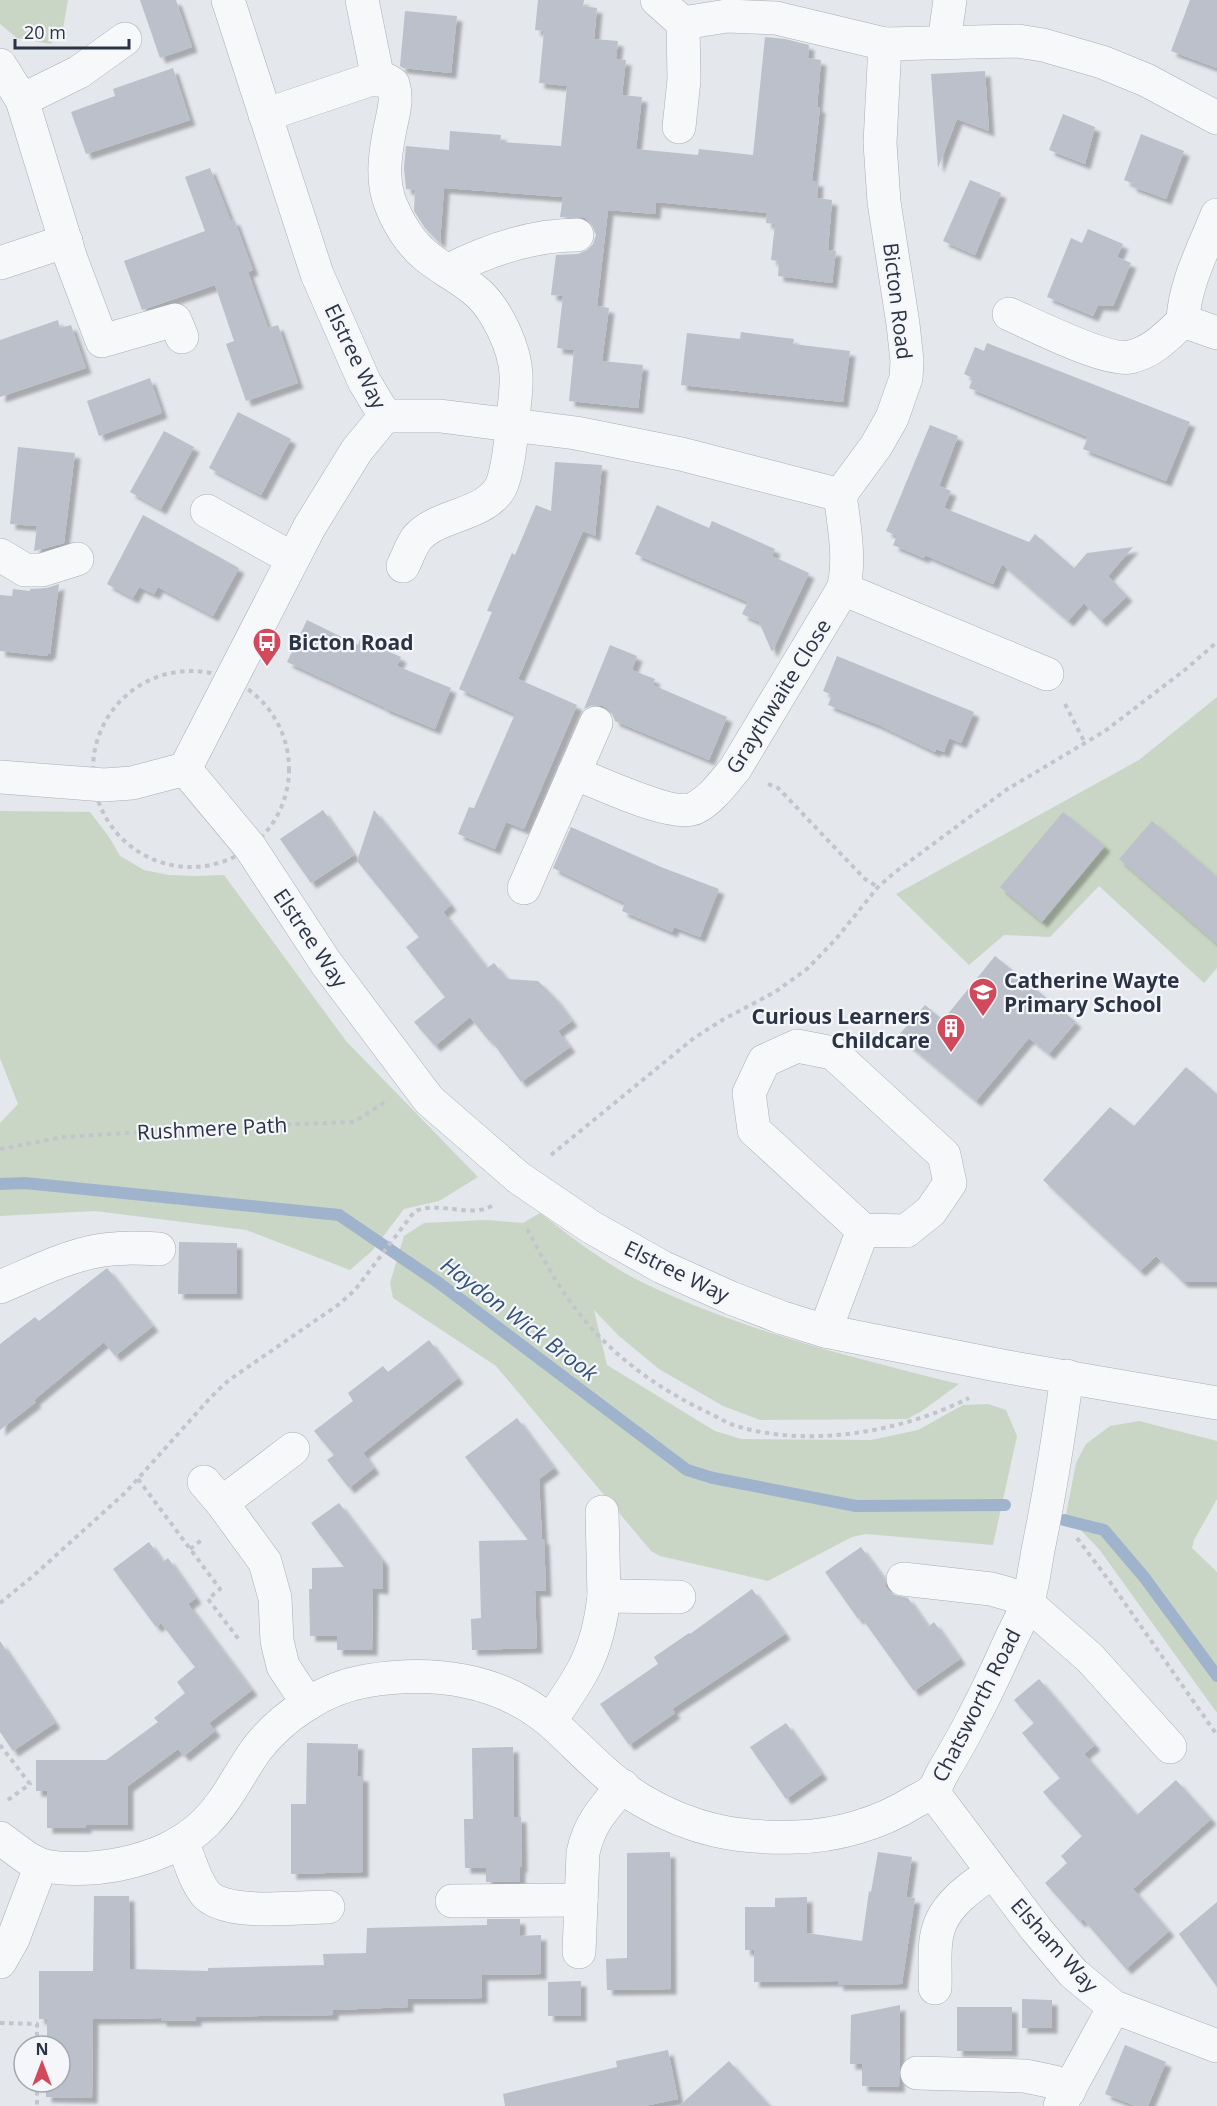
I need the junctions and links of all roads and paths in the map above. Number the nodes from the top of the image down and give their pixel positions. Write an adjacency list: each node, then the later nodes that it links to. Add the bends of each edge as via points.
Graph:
1 (228, 0): 12 (street, Elstree Way)
2 (657, 0): 5 (street)
3 (950, 0): 7 (street)
4 (370, 3): 10 (street)
5 (683, 23): 8 (street, via 727,16 776,18); 14 (street, via 684,81)
6 (125, 39): 11 (street, via 79,72)
7 (945, 42): 8 (street); 13 (street, via 1018,41 1071,52 1146,80)
8 (885, 44): 26 (street, Bicton Road, via 880,143 906,378 892,418)
9 (0, 65): 11 (street)
10 (378, 79): 12 (street); 19 (street, via 393,84 395,90 384,176 391,205 410,239 425,256)
11 (22, 100): 17 (street)
12 (265, 115): 24 (street, Elstree Way, via 317,274 364,381)
13 (1217, 118)
14 (679, 128)
15 (1217, 215): 21 (street, via 1189,289)
16 (577, 235): 19 (street, via 506,245)
17 (66, 241): 18 (street); 23 (street, via 102,341 175,320)
18 (0, 263)
19 (447, 271): 25 (street, via 479,294 502,327 516,374)
20 (1009, 314): 21 (street, via 1122,358 1150,350)
21 (1183, 321): 22 (street)
22 (1217, 333)
23 (182, 337)
24 (385, 416): 25 (street, via 440,416); 30 (street, Elstree Way, via 357,450)
25 (513, 425): 26 (street, via 576,432 681,454); 31 (street, via 498,490 483,504 445,520 417,538)
26 (840, 495): 32 (street, Graythwaite Close, via 846,581)
27 (207, 511): 30 (street)
28 (0, 555): 29 (street, via 25,570 42,570)
29 (77, 559)
30 (293, 559): 37 (street, Elstree Way)
31 (402, 566)
32 (843, 589): 34 (street); 38 (street, Graythwaite Close)
33 (1217, 642): 36 (path, via 1128,714)
34 (1047, 674): 36 (path)
35 (596, 723): 39 (street)
36 (1085, 743): 41 (path, via 1006,790)
37 (185, 769): 40 (street, via 132,783 104,785); 43 (street, Elstree Way, via 250,847 326,963)
38 (735, 769): 39 (street, Graythwaite Close, via 702,804 680,811); 41 (path, via 778,788 865,879)
39 (574, 773): 42 (street)
40 (0, 777)
41 (878, 887): 45 (path, via 807,969 694,1038)
42 (524, 888)
43 (415, 1083): 44 (path, Rushmere Path, via 354,1122 64,1137); 45 (street, Elstree Way, via 452,1122)
44 (0, 1149)
45 (519, 1178): 50 (street, Elstree Way, via 591,1227 662,1267 731,1298); 55 (path, via 491,1208 418,1209 355,1290 210,1397)
46 (524, 1224): 51 (path, via 564,1294 609,1345 664,1390 739,1427 777,1435 822,1435 900,1425 987,1390 994,1385)
47 (863, 1230): 47 (street, via 754,1130 748,1093 764,1061 797,1046 833,1053 945,1155 950,1183 931,1211 906,1231); 50 (street)
48 (159, 1249): 49 (street, via 97,1251)
49 (0, 1287)
50 (825, 1331): 51 (street, Elstree Way)
51 (1002, 1366): 52 (street, Elstree Way)
52 (1067, 1376): 53 (street, Elstree Way); 56 (street, Chatsworth Road)
53 (1217, 1403)
54 (293, 1449): 64 (street, via 213,1492 265,1562 283,1666)
55 (138, 1479): 61 (path); 63 (path, via 220,1589 208,1599)
56 (1049, 1499): 62 (street, Chatsworth Road); 66 (path)
57 (602, 1512): 59 (street)
58 (903, 1579): 62 (street, via 991,1589)
59 (604, 1596): 60 (street); 65 (street, via 589,1662)
60 (679, 1597)
61 (0, 1603)
62 (1028, 1603): 68 (street, via 1090,1658); 70 (street, Chatsworth Road, via 984,1698)
63 (243, 1646)
64 (308, 1704): 65 (street, Chatsworth Road, via 357,1683 383,1678 441,1677 472,1681 496,1690); 73 (street, Chatsworth Road, via 256,1750 218,1808)
65 (550, 1721): 69 (street, Chatsworth Road)
66 (1217, 1735)
67 (0, 1745): 71 (path, via 30,1784)
68 (1170, 1747)
69 (622, 1786): 70 (street, Chatsworth Road, via 693,1825 724,1834 769,1838 812,1837 850,1829 894,1815); 76 (street, via 586,1837)
70 (932, 1791): 75 (street, Elsham Way)
71 (0, 1806)
72 (0, 1838): 74 (street, Chatsworth Road)
73 (182, 1841): 74 (street, Chatsworth Road, via 153,1856 118,1865 56,1869); 78 (street, via 205,1894 217,1903 248,1908)
74 (41, 1865): 80 (street, via 13,1939)
75 (992, 1872): 81 (street, via 964,1893 940,1923); 82 (street, Elsham Way, via 1073,1972)
76 (581, 1900): 77 (street); 79 (street)
77 (452, 1901)
78 (328, 1906)
79 (579, 1952)
80 (0, 1962)
81 (935, 1988)
82 (1114, 2007): 85 (street, Elsham Way); 87 (street)
83 (0, 2023): 84 (path, via 38,2024)
84 (38, 2034)
85 (1217, 2046)
86 (917, 2073): 87 (street, via 1025,2076 1054,2082)
87 (1065, 2099)

